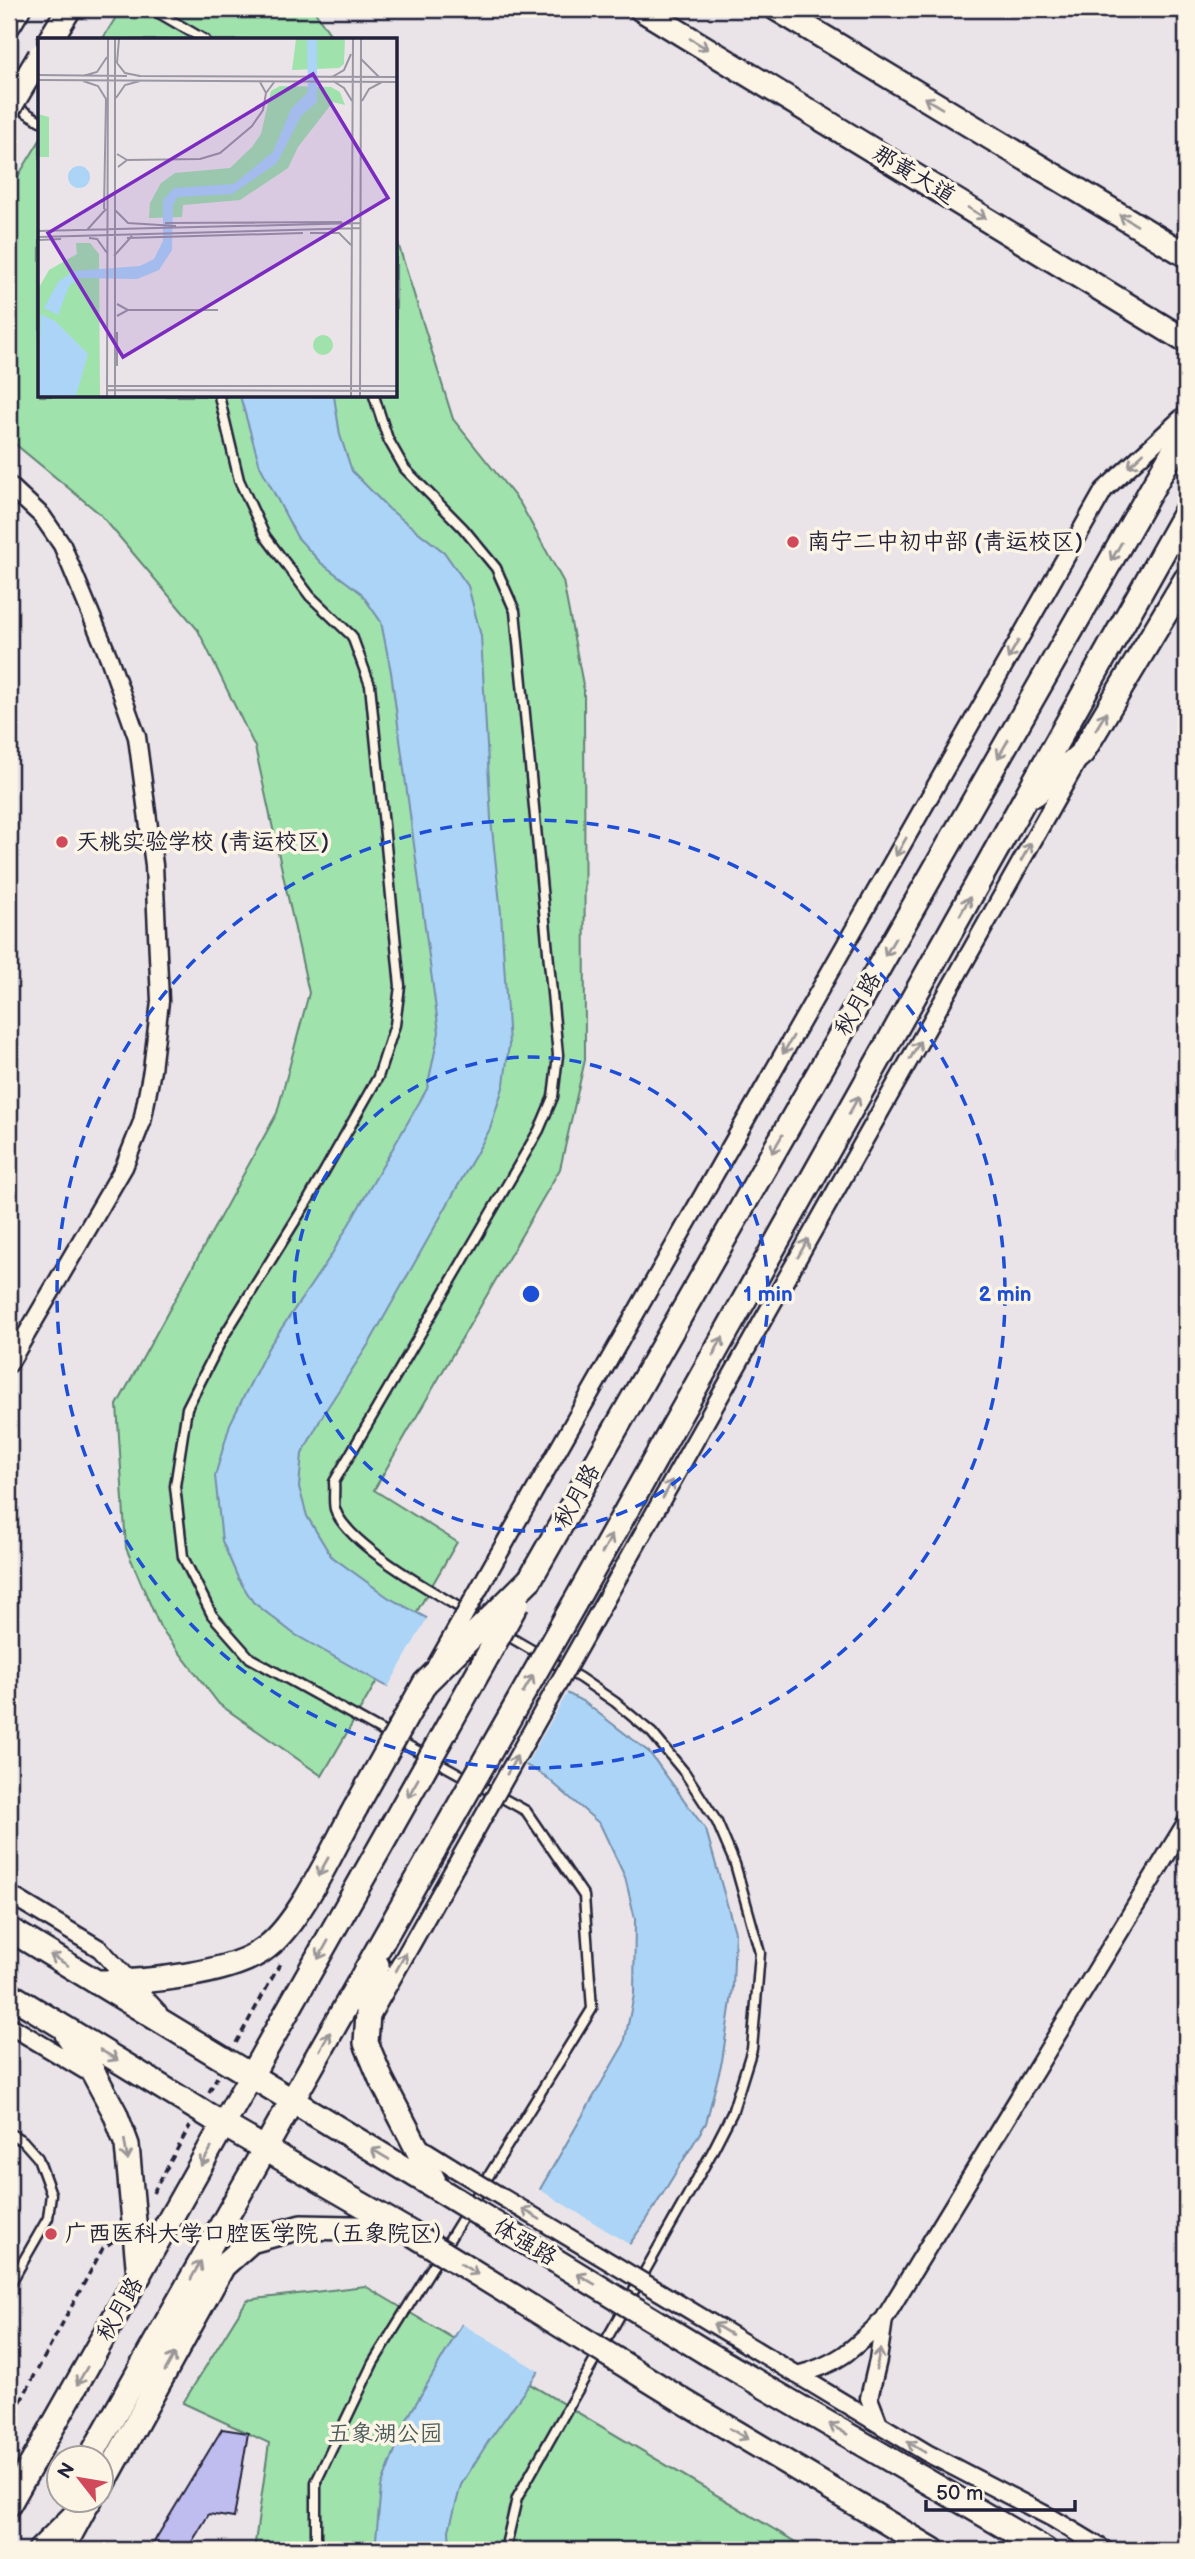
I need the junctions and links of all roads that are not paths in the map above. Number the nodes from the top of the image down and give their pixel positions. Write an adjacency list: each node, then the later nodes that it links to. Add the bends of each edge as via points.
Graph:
1 (18, 9): 6 (main road)
2 (69, 9): 7 (main road)
3 (152, 9): 8 (lane)
4 (777, 9): 13 (main road, one-way to 4)
5 (651, 11): 14 (main road, 那黄大道, one-way to 14)
6 (9, 24)
7 (51, 38)
8 (202, 38)
9 (38, 59): 11 (main road, bridge)
10 (9, 102): 12 (lane)
11 (9, 108)
12 (38, 120)
13 (1186, 255)
14 (1186, 341)
15 (219, 397): 60 (lane, via 239,480 265,536 310,596 352,636 370,685 400,986 395,1025 378,1077 222,1339 187,1408 174,1486 183,1558 212,1615 250,1658 526,1811 584,1896 592,2009 373,2363 316,2482)
16 (374, 397): 61 (lane, via 388,439 405,469 496,568 514,611 558,1055 553,1097 539,1129 334,1482 335,1509 352,1536 426,1588 580,1678 652,1733 717,1822 735,1864 760,1953 752,2049 732,2113 522,2488)
17 (1186, 414): 26 (street, one-way to 26, bridge, via 1104,489)
18 (1186, 429): 25 (main road, 秋月路, one-way to 25)
19 (9, 485): 24 (street, via 42,516 62,545 137,737 154,865 160,1000 142,1122 124,1167)
20 (1186, 511): 23 (main road, 秋月路)
21 (1186, 579): 22 (main road, one-way to 21)
22 (1082, 753): 23 (main road); 34 (street, one-way to 22, bridge)
23 (1022, 805): 30 (main road, 秋月路, one-way to 23, bridge)
24 (9, 1364)
25 (530, 1579): 26 (main road, bridge); 39 (main road, 秋月路, one-way to 39, bridge)
26 (425, 1683): 32 (main road, one-way to 32, bridge, via 293,1919 267,1948 232,1964)
27 (1186, 1823): 49 (street)
28 (9, 1894): 32 (street, via 100,1949)
29 (9, 1929): 31 (main road, 体强路, one-way to 29)
30 (383, 1940): 34 (main road); 40 (main road, 秋月路, one-way to 30)
31 (95, 1982): 32 (main road); 37 (main road, 体强路)
32 (130, 1982): 37 (street)
33 (9, 1994): 36 (main road)
34 (368, 2021): 43 (main road, via 366,2043)
35 (9, 2025): 38 (street)
36 (61, 2025): 38 (main road); 41 (main road, one-way to 41)
37 (174, 2030): 39 (main road, 体强路)
38 (96, 2077): 47 (main road, one-way to 47, via 127,2145)
39 (252, 2077): 40 (main road, 体强路); 41 (main road, 秋月路)
40 (292, 2101): 44 (main road, 秋月路); 45 (main road, 体强路, one-way to 40)
41 (225, 2125): 44 (main road); 47 (main road, 秋月路, one-way to 47)
42 (9, 2133): 48 (lane, via 38,2158 51,2194 48,2218)
43 (414, 2144): 45 (main road); 50 (street, one-way to 43, bridge)
44 (264, 2148): 46 (main road); 52 (main road, 秋月路, one-way to 44)
45 (438, 2189): 63 (main road, 体强路, one-way to 45, bridge)
46 (408, 2231): 53 (main road, one-way to 46, via 223,2266 251,2241 302,2227); 62 (main road, one-way to 62, bridge)
47 (139, 2276): 54 (main road, 秋月路, one-way to 54)
48 (9, 2286)
49 (884, 2319): 50 (street, via 823,2369); 51 (street, one-way to 49, via 869,2398)
50 (797, 2375): 51 (street)
51 (879, 2424): 64 (street, one-way to 51)
52 (98, 2444)
53 (116, 2461)
54 (9, 2504)
55 (59, 2514): 58 (main road)
56 (77, 2514): 58 (main road)
57 (85, 2514): 59 (street)
58 (39, 2550)
59 (66, 2550)
60 (316, 2550)
61 (505, 2550)
62 (933, 2550)
63 (1045, 2550)
64 (1105, 2550)

